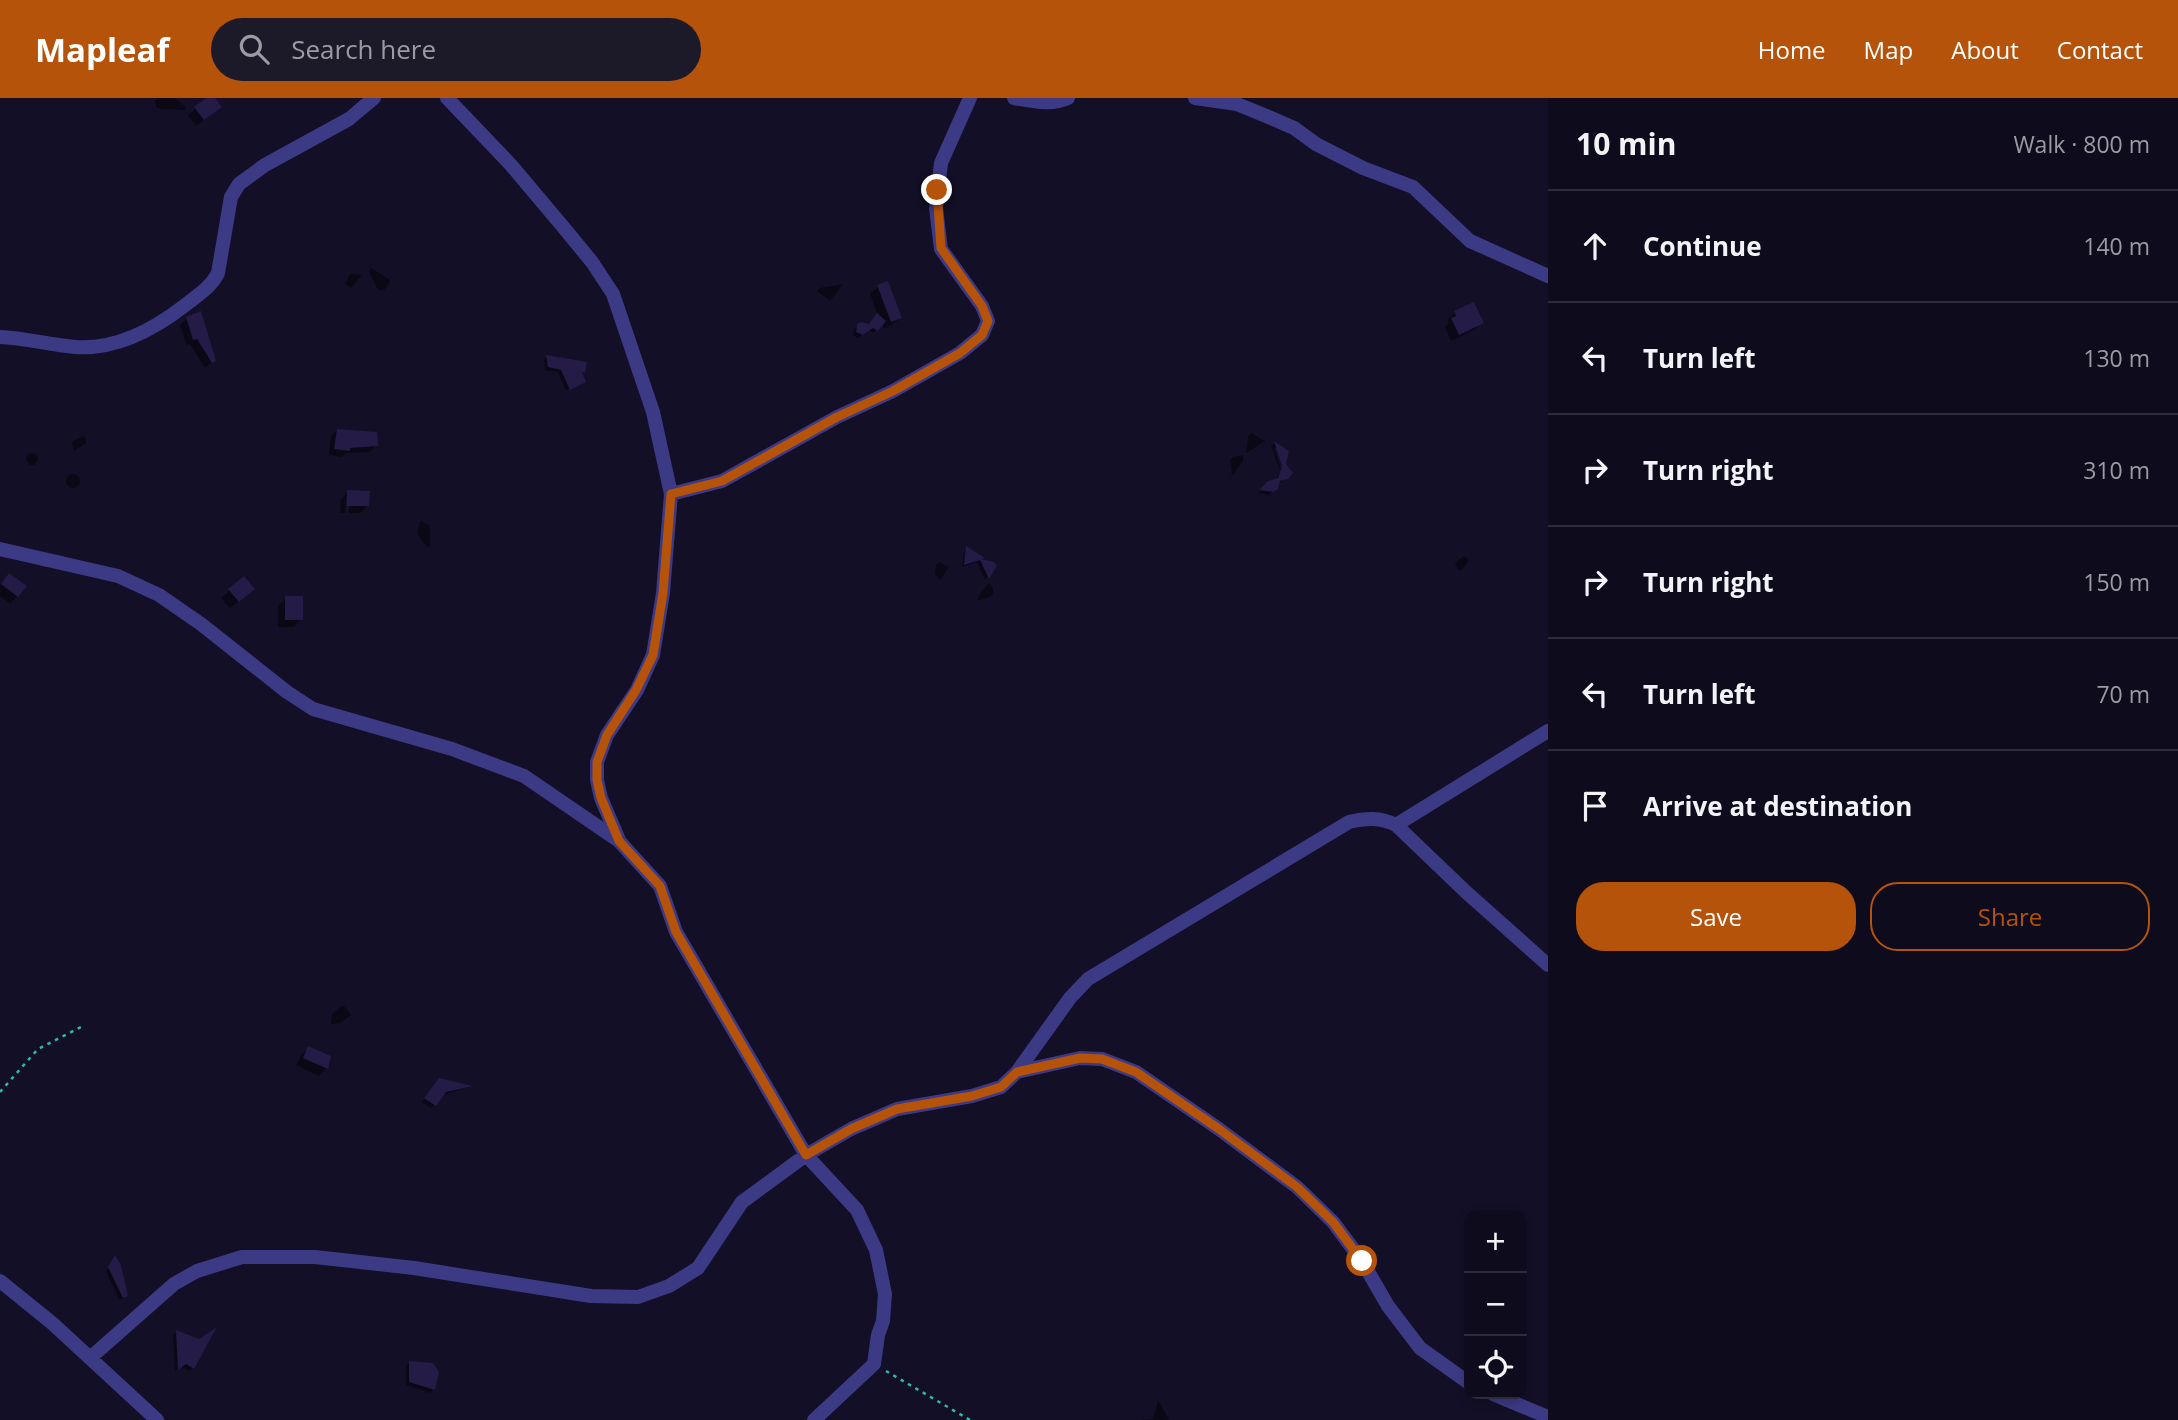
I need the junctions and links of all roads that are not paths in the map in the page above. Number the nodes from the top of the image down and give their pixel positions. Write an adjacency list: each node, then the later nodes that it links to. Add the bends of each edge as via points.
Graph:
1 (374, 98): 8 (street, via 349,119 239,184 231,197 213,283 171,317 106,346 75,347)
2 (447, 98): 9 (street, via 511,165 592,261 613,294 653,412)
3 (970, 98): 9 (street, via 941,163 936,208 941,248 988,321 982,335 960,353 893,391 722,481)
4 (1014, 98): 5 (street, via 1050,102)
5 (1068, 98)
6 (1195, 98): 7 (street, via 1237,104 1294,128 1363,168 1413,187 1470,242)
7 (1548, 276)
8 (0, 337)
9 (671, 494): 13 (street, via 653,655 607,735 597,762 601,798)
10 (0, 549): 13 (street, via 118,576 159,595 313,709 452,749 524,776)
11 (1548, 731): 12 (street)
12 (1396, 825): 14 (street); 15 (street, via 1367,818 1349,822 1088,979)
13 (619, 841): 16 (street, via 660,886 676,932)
14 (1548, 965)
15 (1017, 1072): 16 (street, via 1001,1087 982,1093 897,1109); 19 (street, via 1080,1058 1102,1059 1136,1072 1297,1187 1333,1222 1420,1348)
16 (806, 1155): 18 (street, via 742,1202 698,1268 669,1286 638,1297 591,1296 315,1257 242,1257 197,1271 174,1284); 23 (street, via 857,1210 876,1250 884,1294 874,1364)
17 (0, 1280): 18 (street)
18 (90, 1359): 22 (street)
19 (1464, 1379)
20 (1505, 1399): 21 (street)
21 (1548, 1417)
22 (158, 1420)
23 (814, 1420)

